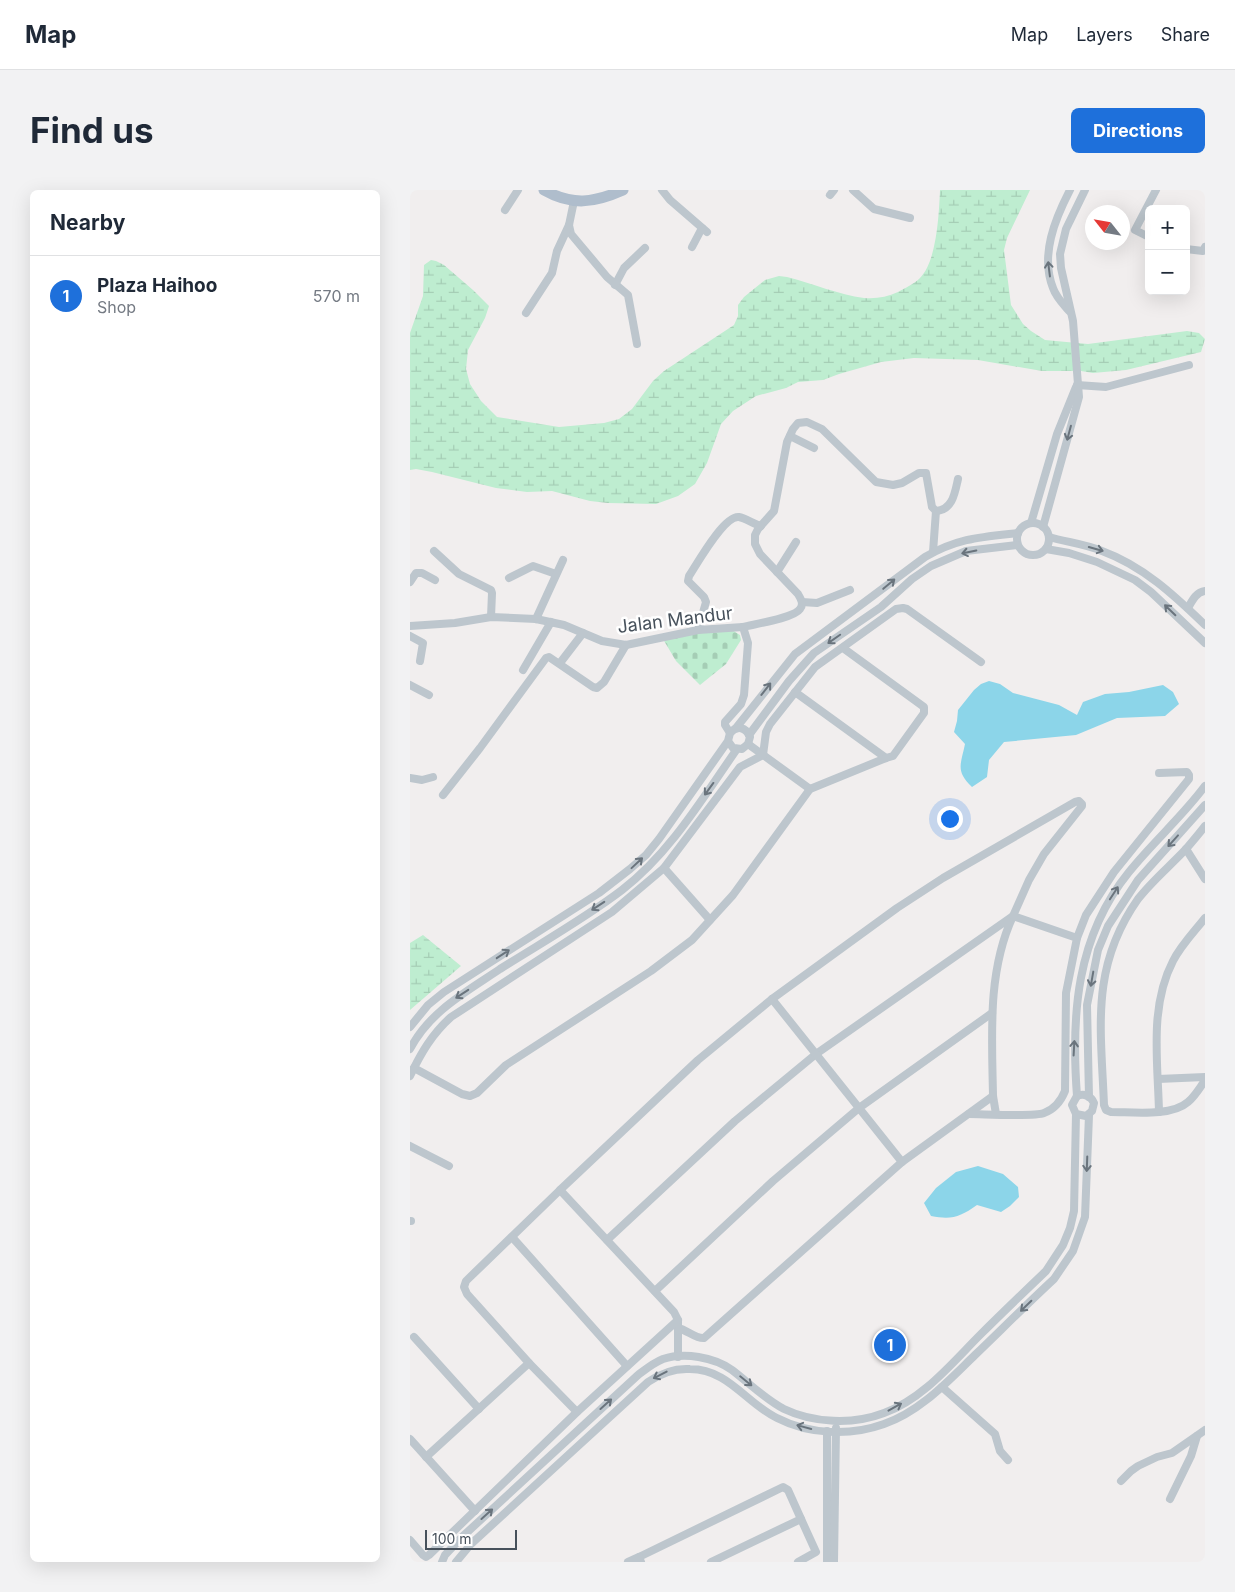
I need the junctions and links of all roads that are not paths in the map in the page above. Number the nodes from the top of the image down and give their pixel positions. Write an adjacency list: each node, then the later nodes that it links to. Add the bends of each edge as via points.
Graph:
1 (518, 190): 11 (street)
2 (544, 190): 9 (main road)
3 (623, 190): 9 (main road, via 600,199)
4 (662, 190): 16 (street, via 705,230)
5 (853, 190): 13 (street, via 874,209)
6 (1070, 190): 21 (street, one-way to 6, via 1053,289 1048,261 1054,224)
7 (1085, 190): 21 (street, via 1066,229 1060,254)
8 (1156, 190): 10 (street)
9 (574, 201): 14 (street)
10 (1148, 205)
11 (505, 210)
12 (1145, 211): 15 (street, via 1135,230)
13 (910, 218)
14 (569, 225): 20 (street, via 574,239); 22 (street, via 552,273)
15 (1145, 235)
16 (692, 247)
17 (1205, 247): 19 (street, via 1203,251)
18 (645, 248): 20 (street, via 624,268)
19 (1190, 249)
20 (616, 285): 23 (street, via 630,299)
21 (1070, 312): 25 (street)
22 (526, 313)
23 (637, 344)
24 (1189, 366): 25 (street, via 1106,387)
25 (1076, 385): 30 (street, via 1057,434); 32 (street, one-way to 32, via 1079,397)
26 (790, 436): 27 (street); 29 (street, via 798,423 811,423 822,429 870,477 882,484 902,483 919,473 926,473 932,507); 31 (street, via 774,511)
27 (814, 448)
28 (958, 479): 29 (street, via 953,499 948,506)
29 (936, 511): 39 (street)
30 (1031, 523): 32 (street); 33 (street)
31 (761, 526): 41 (street, via 754,544); 56 (street, via 739,516 729,519 689,576 688,581 706,602)
32 (1043, 527): 34 (street)
33 (1018, 533): 36 (street); 39 (street, via 963,540)
34 (1049, 537): 37 (street); 49 (street, one-way to 49, via 1123,559 1158,581)
35 (796, 542): 41 (street)
36 (1017, 545): 37 (street, via 1033,556); 70 (street, one-way to 70, via 966,552 947,558 918,575 880,607 814,653)
37 (1046, 549): 59 (street, one-way to 37, via 1135,580 1097,562)
38 (434, 551): 50 (street, via 459,574 491,590)
39 (933, 552): 69 (street, one-way to 39, via 795,654)
40 (563, 560): 42 (street)
41 (777, 572): 48 (street)
42 (556, 574): 43 (street, via 533,566); 51 (street)
43 (509, 578)
44 (436, 580): 45 (street, via 418,573)
45 (410, 582)
46 (850, 590): 48 (street, via 824,602)
47 (1205, 591): 49 (street, via 1197,594)
48 (802, 602): 55 (street, via 794,614)
49 (1188, 608): 53 (street)
50 (491, 618): 51 (street, Jalan Mandur); 54 (street, Jalan Mandur)
51 (536, 619): 52 (street, Jalan Mandur)
52 (551, 622): 57 (street, Jalan Mandur); 65 (street)
53 (1205, 625)
54 (411, 627)
55 (744, 627): 56 (street, Jalan Mandur); 69 (street, Jalan Mandur, via 748,643 744,695 741,704 724,722)
56 (698, 630): 60 (street, Jalan Mandur)
57 (583, 633): 60 (street, Jalan Mandur, via 602,641); 64 (street)
58 (410, 636): 62 (street, via 423,643)
59 (1205, 643)
60 (626, 645): 64 (street, via 597,688)
61 (843, 648): 63 (street, via 896,609 903,608); 67 (street, via 815,667); 74 (street, via 924,707 924,713 898,751)
62 (420, 661)
63 (981, 662)
64 (560, 663): 80 (street, via 546,658)
65 (522, 670)
66 (410, 685): 68 (street)
67 (795, 692): 73 (street, via 770,724); 74 (street)
68 (429, 696)
69 (732, 734): 70 (street, via 746,730); 72 (street, via 733,748); 92 (street, one-way to 69, via 444,992 599,893 646,855)
70 (749, 735): 71 (street)
71 (748, 744): 72 (street); 73 (street)
72 (737, 749): 93 (street, one-way to 93, via 668,846 638,877 451,1001 424,1027)
73 (762, 755): 79 (street); 84 (street, via 740,767)
74 (886, 758): 79 (street)
75 (1159, 773): 89 (street, via 1187,772 1190,775 1114,872 1086,915)
76 (433, 777): 77 (street, via 422,780)
77 (410, 778)
78 (1205, 786): 100 (street, one-way to 78, via 1074,1057 1079,987 1085,953 1093,933 1103,911 1129,872)
79 (810, 789): 88 (street, via 734,895)
80 (443, 795)
81 (1205, 805): 101 (street, one-way to 101, via 1138,880 1108,926 1094,966 1087,1005)
82 (1205, 826): 83 (street)
83 (1186, 849): 85 (street); 105 (street, via 1156,878 1123,924 1106,967 1100,1010 1106,1110)
84 (664, 868): 88 (street); 95 (street, via 612,912 451,1017 427,1043)
85 (1205, 878)
86 (1013, 916): 89 (street); 90 (street, via 1035,868 1082,806 1079,801 943,878 862,932); 91 (street, via 998,960); 94 (street)
87 (1205, 918): 97 (street, via 1182,946 1166,976 1157,1016)
88 (710, 920): 95 (street, via 671,957 506,1065 477,1093 470,1096 457,1092)
89 (1077, 938): 102 (street, via 1066,993 1065,1091)
90 (772, 999): 94 (street); 112 (street, via 693,1066)
91 (992, 1013): 99 (street); 103 (street)
92 (410, 1027)
93 (410, 1048)
94 (816, 1054): 103 (street); 114 (street, via 735,1121)
95 (414, 1068): 96 (street)
96 (410, 1076)
97 (1158, 1079): 98 (street); 105 (street)
98 (1205, 1079): 105 (street, via 1187,1103)
99 (993, 1096): 106 (street); 107 (street)
100 (1077, 1096): 101 (street); 104 (street, via 1073,1102)
101 (1089, 1097): 108 (street, via 1094,1106)
102 (1060, 1102): 104 (street); 107 (street, via 1041,1114)
103 (859, 1108): 110 (street); 115 (street, via 773,1181)
104 (1074, 1111): 108 (street, via 1082,1116); 124 (street, one-way to 104, via 866,1419 885,1413 911,1398 935,1380 1046,1271 1063,1245 1074,1211)
105 (1159, 1112)
106 (969, 1114): 107 (street); 110 (street)
107 (996, 1114)
108 (1089, 1115): 121 (street, one-way to 121, via 1085,1217 1073,1251 1054,1279)
109 (410, 1146): 111 (street)
110 (902, 1162): 116 (street, via 704,1338)
111 (449, 1166)
112 (560, 1190): 113 (street); 114 (street)
113 (512, 1236): 119 (street, via 466,1281 464,1287); 120 (street)
114 (607, 1240): 115 (street)
115 (655, 1291): 116 (street, via 674,1312)
116 (678, 1324): 118 (street); 120 (street)
117 (414, 1337): 122 (street)
118 (678, 1357): 124 (street, one-way to 124, via 719,1362 785,1409 810,1418); 138 (street, one-way to 118, via 462,1536 638,1376 665,1358)
119 (529, 1363): 122 (street); 123 (street)
120 (627, 1366): 123 (street)
121 (942, 1387): 126 (street, via 916,1408 886,1423 862,1431); 130 (street, via 995,1434 1000,1451)
122 (479, 1409): 129 (street)
123 (577, 1412): 133 (street)
124 (837, 1421): 126 (street)
125 (1205, 1430): 127 (street)
126 (831, 1432): 134 (street); 139 (street, one-way to 139, via 806,1429 779,1420 714,1372 688,1368 662,1373 648,1382 486,1530)
127 (1197, 1436): 131 (street, via 1172,1453 1138,1466); 132 (street)
128 (410, 1439): 129 (street)
129 (426, 1457): 133 (street)
130 (1008, 1460)
131 (1121, 1480)
132 (1170, 1499)
133 (475, 1511): 136 (street, via 426,1557)
134 (831, 1514): 143 (street); 144 (street)
135 (801, 1519): 137 (street, via 788,1490 783,1487); 141 (street); 142 (street, via 816,1552)
136 (410, 1540)
137 (640, 1560): 140 (street)
138 (442, 1562)
139 (456, 1562)
140 (628, 1562)
141 (711, 1562)
142 (798, 1562)
143 (827, 1562)
144 (834, 1562)

